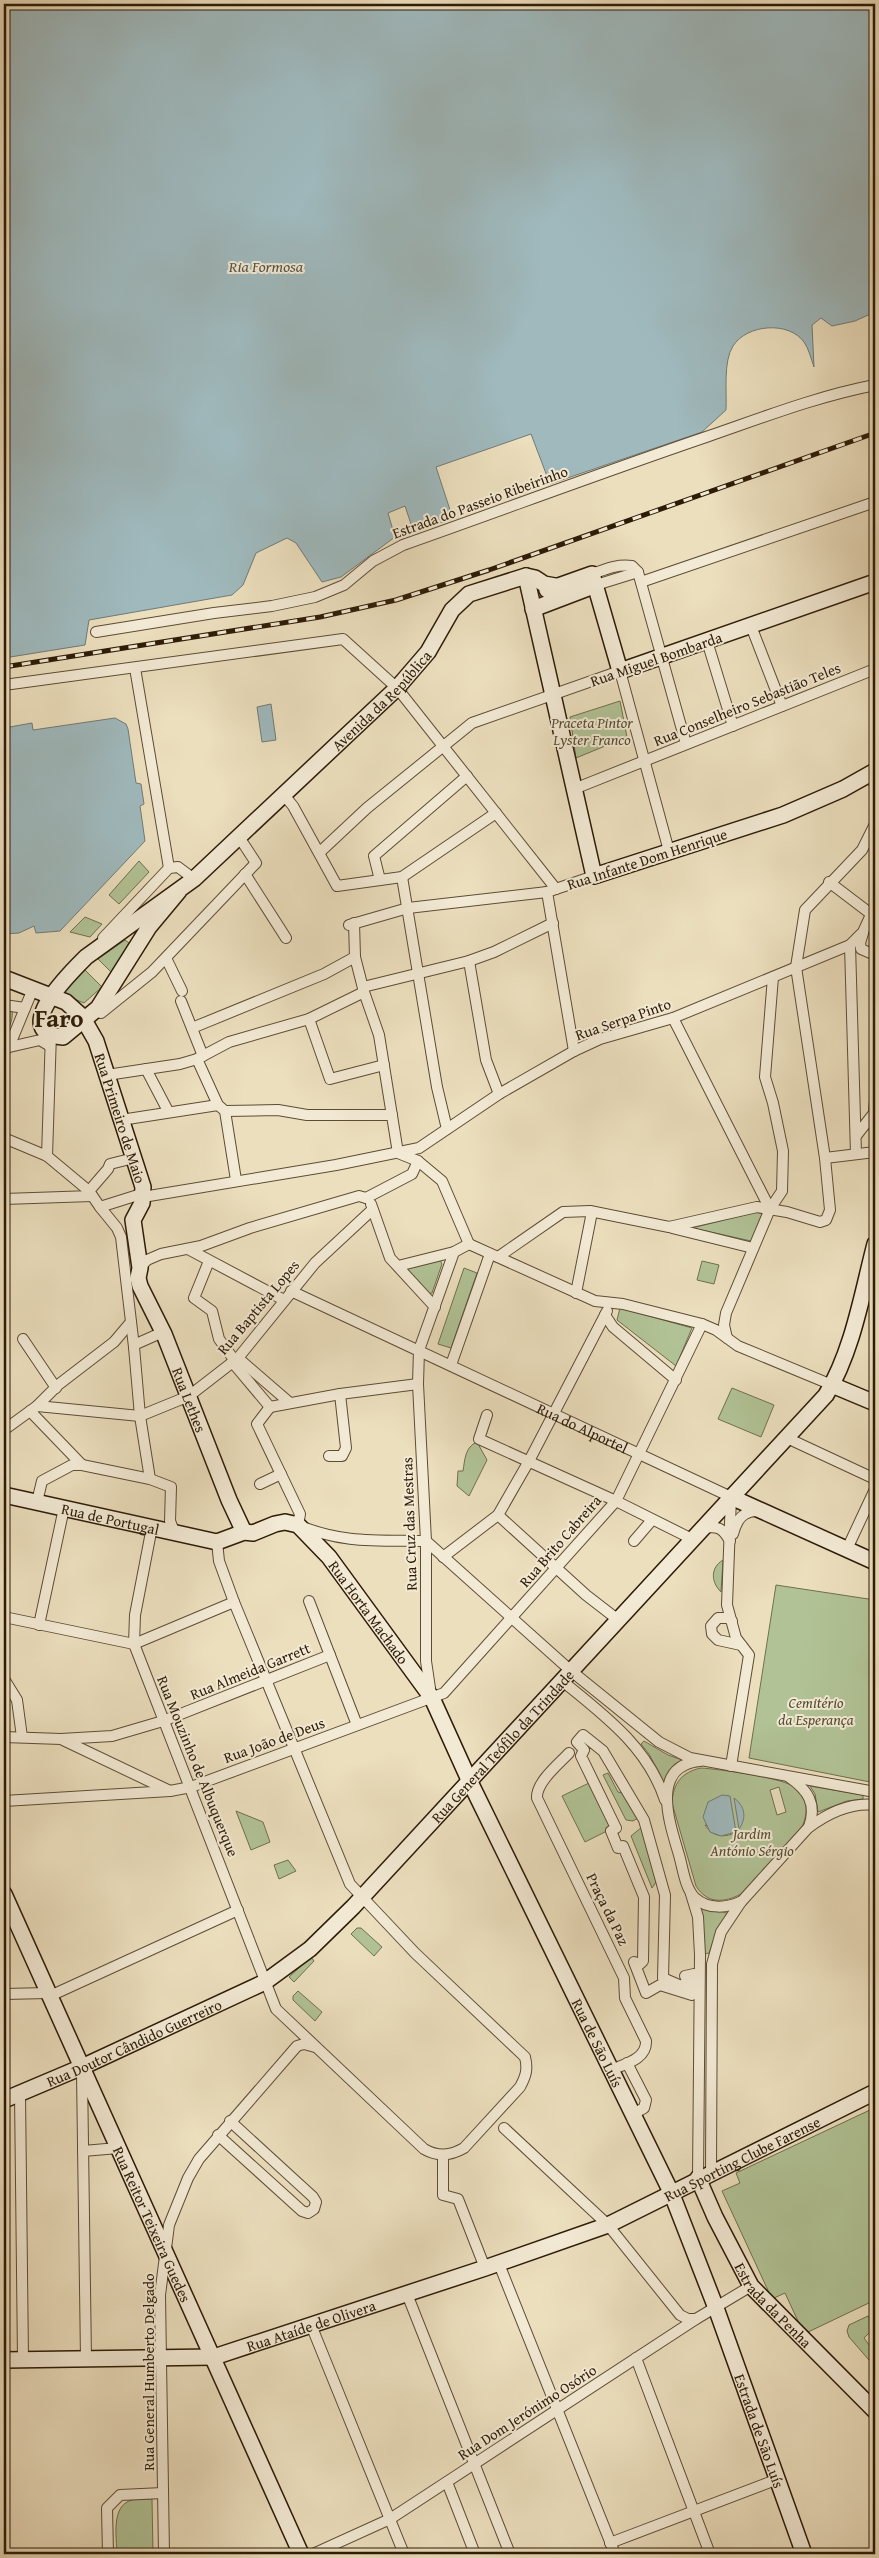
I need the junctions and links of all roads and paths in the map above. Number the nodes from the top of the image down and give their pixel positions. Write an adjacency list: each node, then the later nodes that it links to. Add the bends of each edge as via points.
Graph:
1 (875, 385): 10 (street, Estrada do Passeio Ribeirinho, via 839,392 774,413 403,545 373,561 344,585 315,597)
2 (875, 502): 4 (street)
3 (526, 576): 7 (street); 8 (street); 17 (street, Avenida da República, via 477,590 459,602 428,652)
4 (639, 577): 5 (street); 12 (street)
5 (594, 579): 7 (street); 8 (street); 15 (street)
6 (875, 582): 9 (street, Rua Miguel Bombarda)
7 (555, 586): 8 (street, via 545,591)
8 (533, 609): 18 (street)
9 (751, 626): 11 (street, Rua Miguel Bombarda); 19 (street)
10 (96, 632)
11 (706, 641): 12 (street, Rua Miguel Bombarda); 20 (street)
12 (661, 657): 15 (street, Rua Miguel Bombarda); 21 (street)
13 (135, 668): 16 (street); 17 (street, via 343,639); 34 (street)
14 (875, 669): 19 (street, Rua Conselheiro Sebastião Teles)
15 (620, 671): 18 (street, Rua Miguel Bombarda); 23 (street)
16 (4, 685)
17 (397, 688): 22 (street); 28 (street, Avenida da República)
18 (553, 695): 22 (street, Rua Miguel Bombarda, via 472,723); 27 (street)
19 (782, 706): 20 (street, Rua Conselheiro Sebastião Teles)
20 (733, 726): 21 (street, Rua Conselheiro Sebastião Teles)
21 (686, 744): 23 (street, Rua Conselheiro Sebastião Teles)
22 (442, 745): 25 (street); 33 (street, Rua Miguel Bombarda)
23 (644, 761): 27 (street, Rua Conselheiro Sebastião Teles); 32 (street)
24 (874, 771): 26 (street); 32 (street, Rua Infante Dom Henrique, via 843,789 783,815)
25 (467, 776): 29 (street); 39 (street, via 374,856)
26 (875, 788)
27 (574, 789): 36 (street)
28 (284, 795): 31 (street, Avenida da República); 33 (street)
29 (496, 813): 37 (street); 41 (street)
30 (875, 824): 40 (street, via 862,850)
31 (240, 837): 35 (street, via 256,863); 38 (street, Avenida da República)
32 (670, 851): 36 (street, Rua Infante Dom Henrique)
33 (320, 852): 39 (street, via 337,886)
34 (169, 868): 38 (street, via 178,867); 50 (street, Avenida da República)
35 (245, 874): 47 (street); 53 (street)
36 (594, 876): 41 (street, Rua Infante Dom Henrique)
37 (402, 877): 39 (street); 43 (street)
38 (194, 879): 42 (street, Avenida da República)
39 (380, 880)
40 (829, 882): 44 (street); 55 (street, via 805,910)
41 (551, 890): 43 (street, Rua Infante Dom Henrique); 45 (street)
42 (179, 892): 50 (street, Avenida da República); 67 (street, Avenida da República, via 149,927 98,1008)
43 (408, 908): 51 (street, Rua Infante Dom Henrique, via 351,924); 57 (street)
44 (874, 913): 46 (street, Rua Serpa Pinto)
45 (553, 923): 54 (street); 74 (street)
46 (863, 932): 48 (street, Rua Serpa Pinto); 49 (street, via 861,948)
47 (286, 938)
48 (850, 944): 52 (street); 55 (street, Rua Serpa Pinto)
49 (871, 953): 52 (street, via 857,952)
50 (86, 957): 56 (street, Avenida da República)
51 (355, 957): 60 (street); 69 (street, via 324,974)
52 (851, 957): 86 (street)
53 (166, 958): 65 (street); 69 (street)
54 (469, 961): 57 (street); 79 (street, via 486,1060)
55 (796, 967): 58 (street, Rua Serpa Pinto); 93 (street)
56 (71, 972): 61 (street, Avenida da República); 62 (street, Avenida da República)
57 (419, 972): 60 (street); 85 (street)
58 (773, 977): 66 (street, Rua Serpa Pinto); 101 (street, via 765,1077 783,1151 782,1191)
59 (4, 978): 61 (street)
60 (363, 989): 68 (street); 76 (street, via 379,1035)
61 (31, 994): 62 (street); 64 (street)
62 (48, 1002): 67 (street, via 66,1002); 72 (street, via 41,1022)
63 (4, 1005): 64 (street)
64 (25, 1008): 73 (street)
65 (102, 1013)
66 (673, 1018): 74 (street, Rua Serpa Pinto, via 600,1039); 101 (street)
67 (85, 1020): 70 (street); 71 (street, Rua Primeiro de Maio)
68 (309, 1020): 75 (street, via 229,1042); 76 (street, via 330,1079)
69 (192, 1028): 75 (street)
70 (70, 1034): 71 (street, Rua Primeiro de Maio, via 88,1033); 72 (street)
71 (95, 1038): 78 (street, Rua Primeiro de Maio)
72 (50, 1040): 73 (street); 91 (street)
73 (6, 1048)
74 (574, 1051): 79 (street, Rua Serpa Pinto)
75 (200, 1057): 77 (street); 81 (street)
76 (384, 1064): 83 (street)
77 (146, 1069): 78 (street); 82 (street)
78 (107, 1075): 84 (street, Rua Primeiro de Maio)
79 (499, 1094): 85 (street, Rua Serpa Pinto)
80 (875, 1100): 86 (street, via 874,1112)
81 (222, 1108): 82 (street); 83 (street, via 278,1110 307,1115); 95 (street)
82 (168, 1111): 84 (street)
83 (392, 1115): 89 (street)
84 (121, 1120): 92 (street, Rua Primeiro de Maio)
85 (447, 1129): 89 (street, Rua Serpa Pinto, via 418,1148)
86 (856, 1136): 90 (street)
87 (4, 1138): 91 (street)
88 (875, 1152): 90 (street)
89 (398, 1153): 94 (street); 95 (street, Rua Serpa Pinto)
90 (856, 1154): 93 (street)
91 (47, 1156): 96 (street)
92 (134, 1158): 96 (street, via 110,1164); 97 (street, Rua Primeiro de Maio, via 143,1187)
93 (825, 1158): 101 (street, via 830,1210 826,1220 820,1222)
94 (418, 1161): 98 (street, via 412,1174); 105 (street, via 442,1181)
95 (236, 1180): 97 (street, Rua Serpa Pinto)
96 (90, 1194): 99 (street); 100 (street)
97 (141, 1196): 100 (street, Rua Serpa Pinto); 113 (street, Rua Lethes, via 133,1220)
98 (366, 1198): 102 (street); 108 (street, via 359,1196)
99 (4, 1199)
100 (100, 1207): 122 (street, via 121,1237)
101 (770, 1209): 104 (street, via 758,1207); 107 (street)
102 (372, 1210): 112 (street, via 390,1258); 115 (street, Rua Baptista Lopes, via 315,1263)
103 (590, 1211): 104 (street); 110 (street, via 562,1212); 116 (street)
104 (668, 1227): 107 (street)
105 (469, 1244): 109 (street); 110 (street)
106 (875, 1244): 114 (street, Rua General Teófilo da Trindade)
107 (753, 1248): 120 (street)
108 (188, 1249): 111 (street); 113 (street, via 161,1254 147,1260)
109 (454, 1252): 112 (street); 119 (street, Rua Cruz das Mestras)
110 (494, 1256): 116 (street); 130 (street)
111 (210, 1261): 117 (street); 129 (street, via 194,1298 212,1311 219,1339)
112 (398, 1266): 119 (street)
113 (140, 1268): 124 (street, Rua Lethes, via 140,1286)
114 (869, 1289): 133 (street, Rua General Teófilo da Trindade)
115 (291, 1291): 117 (street, Rua Baptista Lopes); 128 (street, Rua do Alportel)
116 (576, 1293): 118 (street, via 595,1302)
117 (284, 1300): 129 (street, Rua Baptista Lopes)
118 (614, 1303): 121 (street); 123 (street)
119 (434, 1307): 128 (street, Rua Cruz das Mestras)
120 (726, 1313): 123 (street, via 715,1321); 125 (street)
121 (605, 1315): 131 (street, via 613,1327); 142 (street)
122 (131, 1322): 127 (street); 134 (street, via 114,1342)
123 (702, 1324): 125 (street); 131 (street, Rua Brito Cabreira)
124 (163, 1332): 127 (street); 136 (street, Rua Lethes)
125 (727, 1338): 133 (street, via 738,1346)
126 (23, 1339): 134 (street)
127 (134, 1347): 143 (street)
128 (419, 1350): 130 (street, Rua do Alportel); 132 (street, Rua Cruz das Mestras)
129 (235, 1361): 136 (street, Rua Baptista Lopes); 137 (street); 139 (street)
130 (451, 1365): 142 (street, Rua do Alportel)
131 (676, 1380): 146 (street, Rua Brito Cabreira)
132 (418, 1384): 135 (street); 170 (street, Rua Cruz das Mestras)
133 (832, 1385): 138 (street); 145 (street, Rua General Teófilo da Trindade)
134 (56, 1388): 140 (street)
135 (340, 1394): 137 (street); 147 (street, via 346,1448 342,1456)
136 (189, 1396): 143 (street, Rua Baptista Lopes); 167 (street, Rua Lethes)
137 (290, 1404): 139 (street)
138 (875, 1404)
139 (270, 1406): 150 (street, via 257,1424)
140 (33, 1409): 143 (street, Rua Baptista Lopes); 144 (street); 149 (street)
141 (487, 1415): 148 (street, via 479,1439)
142 (552, 1415): 146 (street, Rua do Alportel); 148 (street)
143 (140, 1416): 151 (street)
144 (4, 1430)
145 (787, 1438): 152 (street); 156 (street, Rua General Teófilo da Trindade)
146 (639, 1455): 156 (street, Rua do Alportel); 157 (street, Rua Brito Cabreira)
147 (329, 1456)
148 (529, 1460): 157 (street); 161 (street)
149 (82, 1465): 151 (street); 158 (street, via 72,1465 42,1481)
150 (281, 1474): 153 (street); 163 (street, via 300,1514)
151 (150, 1479): 166 (street, via 171,1487 170,1521)
152 (875, 1479)
153 (260, 1484)
154 (875, 1489): 174 (street)
155 (4, 1495): 158 (street, Rua de Portugal)
156 (731, 1497): 160 (street, Rua do Alportel); 165 (street, Rua General Teófilo da Trindade); 173 (street)
157 (616, 1501): 162 (street); 178 (street, Rua Brito Cabreira)
158 (37, 1502): 159 (street, Rua de Portugal)
159 (64, 1508): 164 (street, Rua de Portugal); 187 (street)
160 (761, 1510): 173 (street, via 749,1511 741,1517); 174 (street, Rua do Alportel)
161 (498, 1515): 175 (street); 178 (street)
162 (652, 1520): 169 (street); 171 (street)
163 (298, 1525): 167 (street, via 285,1522 253,1533); 168 (street); 176 (street, Rua Horta Machado)
164 (152, 1527): 166 (street, Rua de Portugal); 190 (street, Rua Mouzinho de Albuquerque, via 135,1614)
165 (702, 1528): 169 (street, Rua General Teófilo da Trindade); 173 (street, via 718,1526)
166 (174, 1531): 172 (street, Rua de Portugal)
167 (244, 1532): 172 (street)
168 (334, 1537): 170 (street); 176 (street, via 326,1549)
169 (692, 1540): 184 (street, Rua General Teófilo da Trindade)
170 (426, 1541): 175 (street); 193 (street, Rua Cruz das Mestras)
171 (634, 1541)
172 (217, 1542): 180 (street, via 219,1561)
173 (731, 1542): 181 (street)
174 (847, 1549): 177 (street, Rua do Alportel)
175 (444, 1556): 183 (street)
176 (329, 1557): 194 (street, Rua Horta Machado)
177 (875, 1562)
178 (557, 1568): 183 (street, Rua Brito Cabreira); 184 (street)
179 (309, 1601): 192 (street)
180 (234, 1602): 190 (street); 197 (street)
181 (727, 1605): 185 (street); 186 (street)
182 (4, 1617): 187 (street)
183 (512, 1618): 195 (street); 199 (street, Rua Brito Cabreira, via 444,1693)
184 (617, 1619): 195 (street, Rua General Teófilo da Trindade)
185 (732, 1621): 186 (street, via 722,1617); 188 (street)
186 (713, 1622): 189 (street, via 712,1634)
187 (39, 1625): 190 (street)
188 (734, 1632): 189 (street, via 728,1640); 191 (street)
189 (721, 1641): 191 (street)
190 (134, 1644): 200 (street, Rua Mouzinho de Albuquerque)
191 (740, 1645): 208 (street, via 749,1655)
192 (330, 1655): 197 (street, Rua Almeida Garrett); 201 (street)
193 (426, 1661): 194 (street); 199 (street, Rua Cruz das Mestras)
194 (408, 1666): 199 (street, Rua Horta Machado)
195 (566, 1675): 207 (street, via 646,1734 688,1757); 210 (street, Rua General Teófilo da Trindade); 215 (street, via 639,1750 660,1785)
196 (4, 1679): 198 (street)
197 (267, 1679): 200 (street, Rua Almeida Garrett); 205 (street)
198 (8, 1693): 203 (street, via 17,1700)
199 (432, 1698): 201 (street, Rua João de Deus); 210 (street, Rua Horta Machado)
200 (163, 1721): 204 (street, Rua Almeida Garrett, via 112,1736); 211 (street, Rua Mouzinho de Albuquerque)
201 (357, 1725): 205 (street, Rua João de Deus)
202 (4, 1737): 203 (street, Rua Almeida Garrett)
203 (22, 1737): 204 (street, Rua Almeida Garrett)
204 (61, 1739): 212 (street)
205 (296, 1748): 211 (street, Rua João de Deus); 220 (street, via 350,1884)
206 (569, 1753): 229 (street, Praça da Paz, via 540,1785 537,1798 624,1978 625,1998 646,2041 642,2055)
207 (704, 1761): 208 (street); 215 (street, via 684,1766 675,1773 668,1786)
208 (731, 1766): 209 (street)
209 (786, 1776): 213 (street); 217 (street, via 811,1799 812,1816)
210 (470, 1782): 220 (street, Rua General Teófilo da Trindade); 231 (street, Rua de São Luís)
211 (191, 1787): 212 (street, Rua João de Deus); 222 (street, Rua Mouzinho de Albuquerque)
212 (170, 1791): 214 (street, Rua João de Deus)
213 (875, 1792)
214 (4, 1801)
215 (666, 1805): 218 (street)
216 (875, 1806): 217 (street, via 843,1808)
217 (808, 1828): 221 (street)
218 (690, 1890): 221 (street, via 700,1902 710,1905 731,1906); 244 (street, via 698,1917)
219 (4, 1894): 223 (street, Rua Reitor Teixeira Guedes)
220 (361, 1899): 224 (street, Rua General Teófilo da Trindade, via 310,1949); 235 (street, via 525,2057 526,2076)
221 (742, 1901): 244 (street, via 722,1932 712,1964)
222 (238, 1910): 224 (street, Rua Mouzinho de Albuquerque); 227 (street)
223 (9, 1918): 227 (street, Rua Reitor Teixeira Guedes)
224 (265, 1982): 228 (street, Rua Mouzinho de Albuquerque, via 276,2010); 230 (street, Rua Doutor Cândido Guerreiro)
225 (642, 1984): 225 (street, via 634,1962 640,1964 643,1961 644,1897 623,1846 618,1848 611,1831 616,1828 581,1756 584,1750 577,1742 582,1735 604,1751 644,1820 665,1895 663,1978 686,1988 688,1979 685,1976 694,1974 692,1995 660,1985 646,1992)
226 (4, 1994): 227 (street)
227 (49, 1995): 230 (street, Rua Reitor Teixeira Guedes)
228 (318, 2049): 237 (street, Rua General Humberto Delgado, via 311,2045 297,2046); 243 (street, via 415,2142 434,2154)
229 (627, 2062): 231 (street, Praça da Paz); 236 (street, via 646,2100 644,2108)
230 (82, 2067): 233 (street, Rua Doutor Cândido Guerreiro); 241 (street, Rua Reitor Teixeira Guedes); 242 (street)
231 (611, 2070): 236 (street, Rua de São Luís)
232 (875, 2092): 244 (street, Rua Sporting Clube Farense)
233 (20, 2093): 234 (street, Rua Doutor Cândido Guerreiro); 261 (street)
234 (4, 2100)
235 (508, 2102): 238 (street, via 504,2109); 239 (street)
236 (633, 2114): 245 (street, Rua de São Luís)
237 (230, 2120): 240 (street, Rua General Humberto Delgado); 240 (street, via 313,2197 316,2202 314,2209 308,2213 302,2211)
238 (504, 2128): 239 (street, via 487,2128); 246 (street)
239 (478, 2133): 243 (street, via 464,2148)
240 (218, 2134): 247 (street, Rua General Humberto Delgado, via 188,2178 168,2225)
241 (118, 2148): 242 (street); 247 (street, Rua Reitor Teixeira Guedes)
242 (83, 2151): 258 (street)
243 (443, 2155): 248 (street, via 443,2195 458,2199)
244 (705, 2175): 245 (street, Rua Sporting Clube Farense); 250 (street, Estrada da Penha, via 715,2217)
245 (671, 2192): 246 (street, Rua Sporting Clube Farense); 253 (street, Rua de São Luís)
246 (608, 2225): 248 (street, Rua Ataíde de Olivera); 254 (street, via 680,2315)
247 (165, 2251): 249 (street, Rua Reitor Teixeira Guedes); 252 (street, Rua General Humberto Delgado)
248 (492, 2266): 251 (street, Rua Ataíde de Olivera); 262 (street)
249 (179, 2282): 252 (street, via 169,2281); 256 (street, Rua Reitor Teixeira Guedes)
250 (751, 2286): 253 (street, Rua Dom Jerónimo Osório); 263 (street, Estrada da Penha)
251 (407, 2294): 255 (street, Rua Ataíde de Olivera); 264 (street)
252 (160, 2295): 259 (street, Rua General Humberto Delgado)
253 (716, 2308): 254 (street, Rua Dom Jerónimo Osório); 265 (street, Estrada de São Luís)
254 (696, 2319): 257 (street, Rua Dom Jerónimo Osório)
255 (311, 2325): 256 (street, Rua Ataíde de Olivera); 269 (street)
256 (214, 2357): 259 (street, Rua Ataíde de Olivera); 273 (street, Rua Reitor Teixeira Guedes)
257 (636, 2358): 262 (street, Rua Dom Jerónimo Osório); 268 (street)
258 (86, 2359): 259 (street, Rua Ataíde de Olivera); 261 (street, Rua Ataíde de Olivera)
259 (161, 2359): 267 (street, Rua General Humberto Delgado)
260 (4, 2360): 261 (street, Rua Ataíde de Olivera)
261 (23, 2360)
262 (556, 2410): 264 (street, Rua Dom Jerónimo Osório); 270 (street)
263 (875, 2411)
264 (474, 2464): 266 (street, Rua Dom Jerónimo Osório); 277 (street)
265 (778, 2479): 268 (street); 280 (street, Estrada de São Luís)
266 (447, 2482): 269 (street, Rua Dom Jerónimo Osório); 276 (street)
267 (163, 2493): 271 (street, via 120,2495 107,2508); 272 (street, Rua General Humberto Delgado)
268 (694, 2511): 270 (street); 279 (street)
269 (390, 2519): 274 (street, Rua Dom Jerónimo Osório); 275 (street)
270 (610, 2543): 278 (street)
271 (108, 2554)
272 (164, 2554)
273 (301, 2554)
274 (313, 2554)
275 (404, 2554)
276 (475, 2554)
277 (510, 2554)
278 (615, 2554)
279 (710, 2554)
280 (804, 2554)

